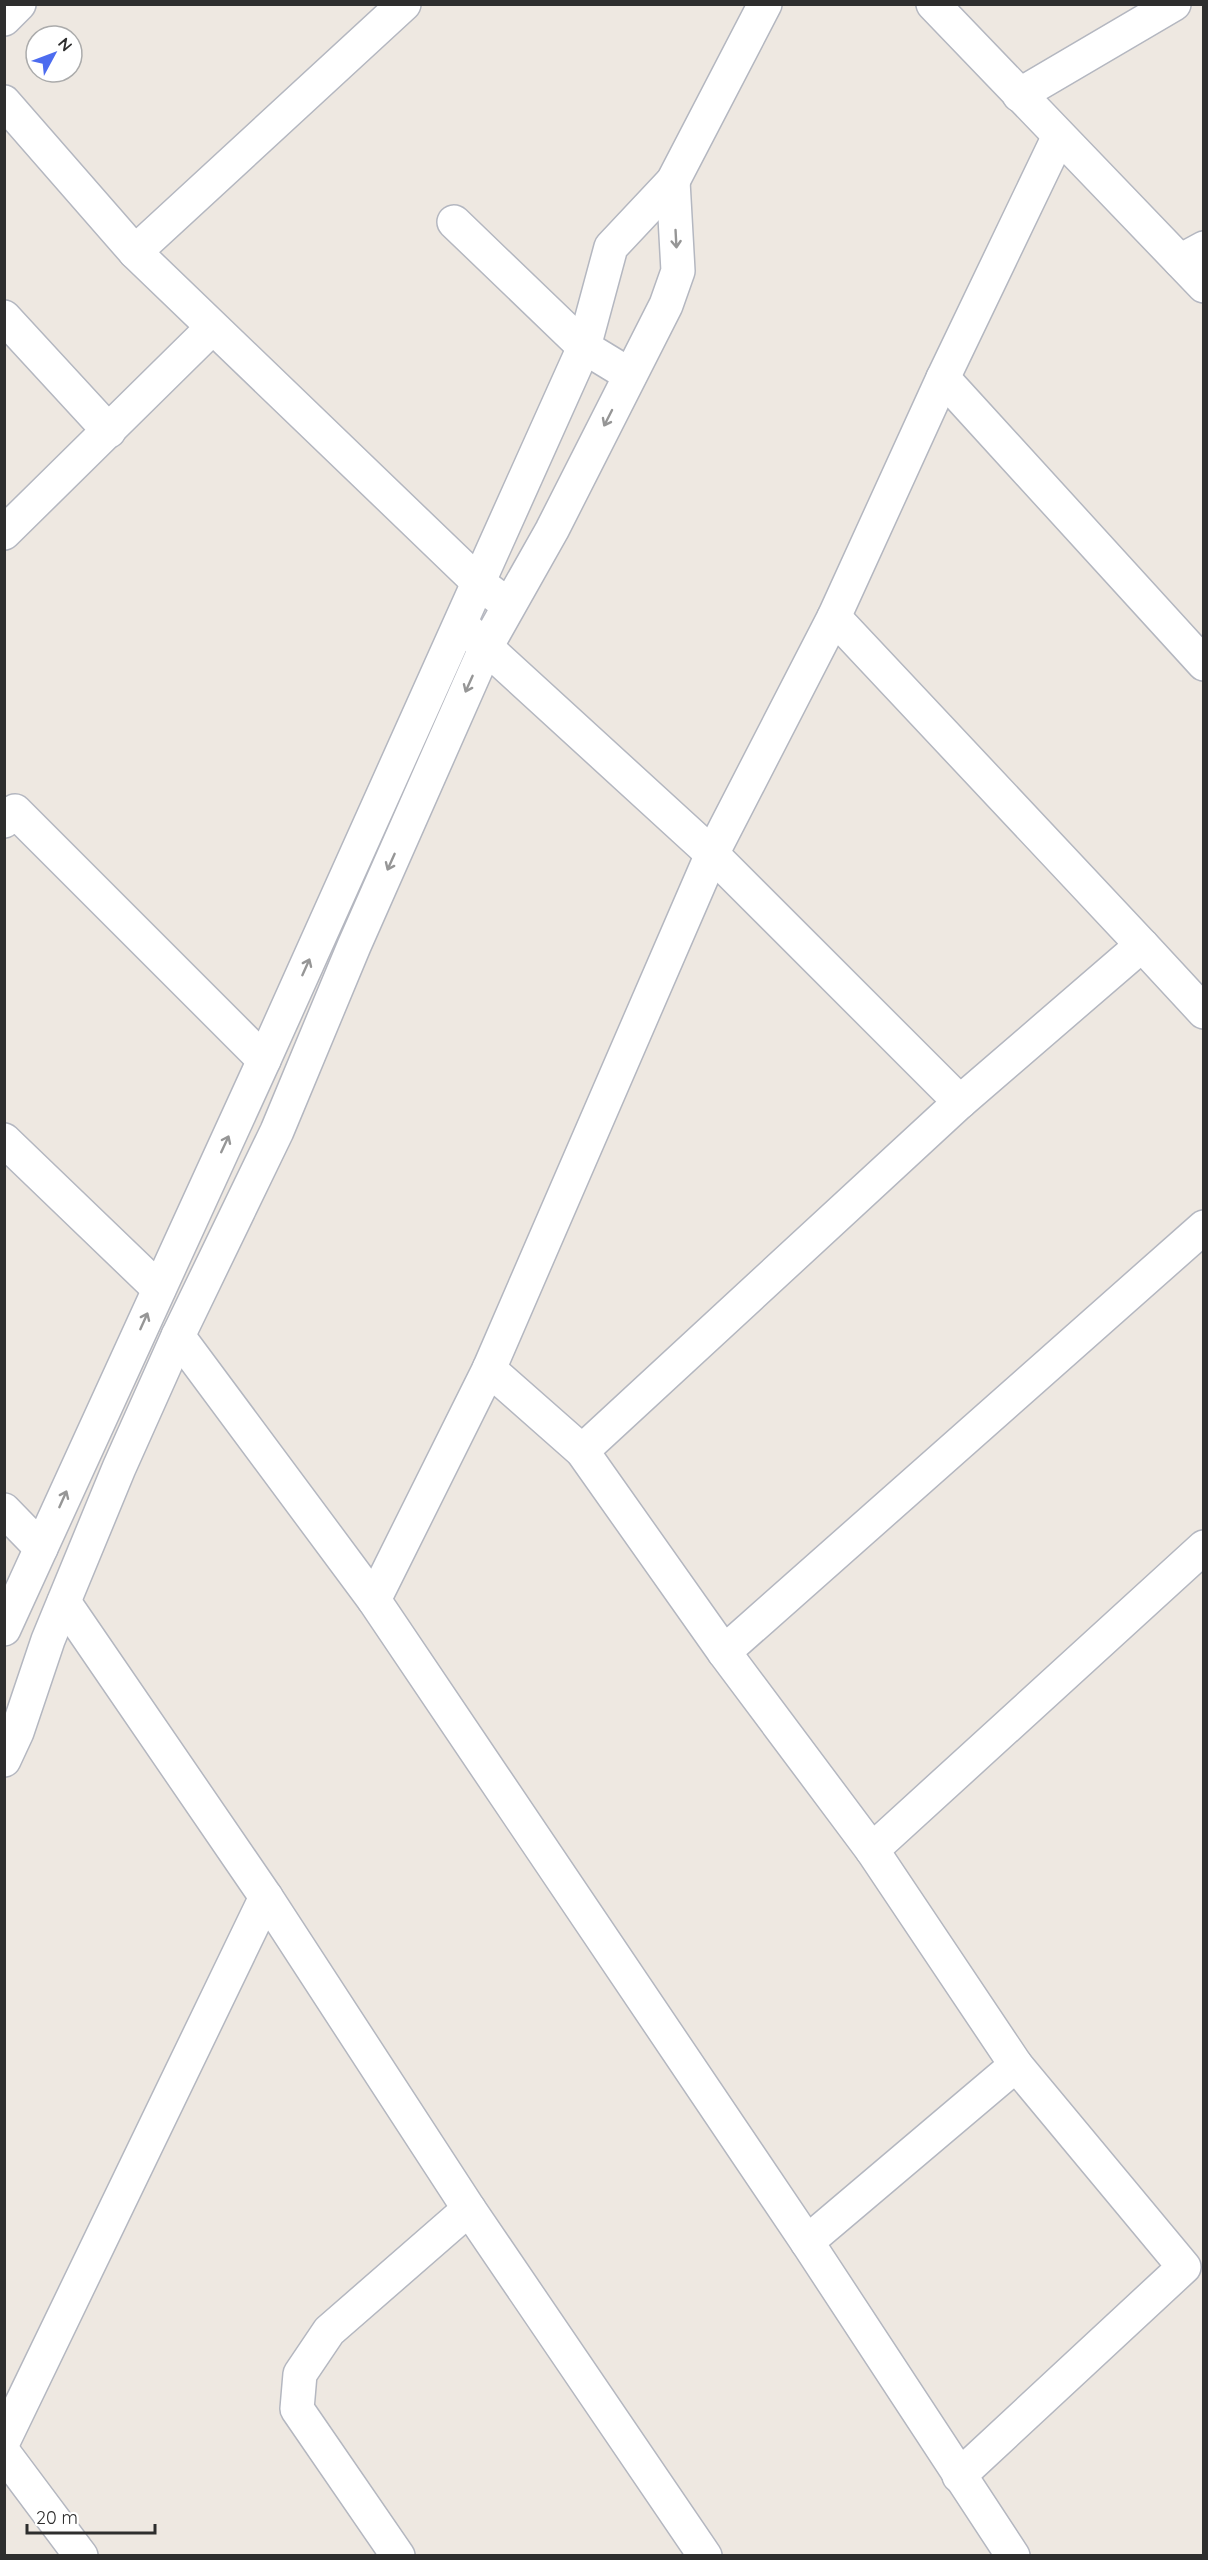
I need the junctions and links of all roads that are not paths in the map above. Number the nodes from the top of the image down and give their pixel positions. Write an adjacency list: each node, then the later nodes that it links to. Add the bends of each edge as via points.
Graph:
1 (19, 4): 6 (street)
2 (404, 4): 12 (street)
3 (765, 4): 10 (street)
4 (933, 4): 7 (street)
5 (1174, 4): 7 (street)
6 (4, 19)
7 (1019, 95): 9 (street)
8 (4, 102): 12 (street)
9 (1059, 136): 13 (street); 19 (street)
10 (673, 181): 17 (street, via 611,247); 18 (street, one-way to 18, via 678,271 666,305)
11 (454, 222): 17 (street)
12 (135, 252): 16 (street)
13 (1192, 255): 14 (street)
14 (1203, 286)
15 (4, 317): 20 (street)
16 (212, 328): 20 (street); 22 (street)
17 (584, 347): 18 (street); 22 (street)
18 (630, 375): 23 (street, one-way to 23, via 552,530)
19 (943, 378): 24 (street); 27 (street)
20 (109, 431): 21 (street)
21 (4, 533)
22 (478, 582): 23 (street); 25 (street)
23 (508, 604): 26 (street)
24 (834, 617): 29 (street); 30 (street)
25 (459, 623): 26 (street); 32 (street, one-way to 25)
26 (486, 647): 29 (street); 36 (street, one-way to 36)
27 (1203, 663)
28 (8, 811): 32 (street)
29 (712, 854): 33 (street); 40 (street)
30 (1142, 945): 31 (street); 33 (street)
31 (1203, 1012)
32 (264, 1060): 35 (street, one-way to 32)
33 (960, 1102): 41 (street)
34 (4, 1140): 38 (street)
35 (199, 1200): 36 (street); 38 (street)
36 (234, 1222): 39 (street)
37 (1203, 1227): 48 (street)
38 (159, 1289): 44 (street, one-way to 38)
39 (178, 1336): 45 (street); 46 (street)
40 (489, 1369): 41 (street); 45 (street)
41 (582, 1451): 48 (street)
42 (4, 1510): 44 (street)
43 (1203, 1547): 50 (street)
44 (41, 1548): 47 (street)
45 (374, 1600): 54 (street)
46 (64, 1602): 49 (street); 51 (street)
47 (4, 1629)
48 (724, 1652): 50 (street)
49 (4, 1760)
50 (872, 1850): 52 (street)
51 (266, 1897): 53 (street); 56 (street)
52 (1016, 2066): 54 (street); 55 (street)
53 (469, 2209): 60 (street, via 329,2331 300,2374 297,2409); 61 (street)
54 (807, 2242): 58 (street)
55 (1194, 2258): 58 (street)
56 (4, 2440)
57 (4, 2453): 59 (street)
58 (959, 2476): 62 (street)
59 (81, 2556)
60 (398, 2556)
61 (705, 2556)
62 (1013, 2556)

